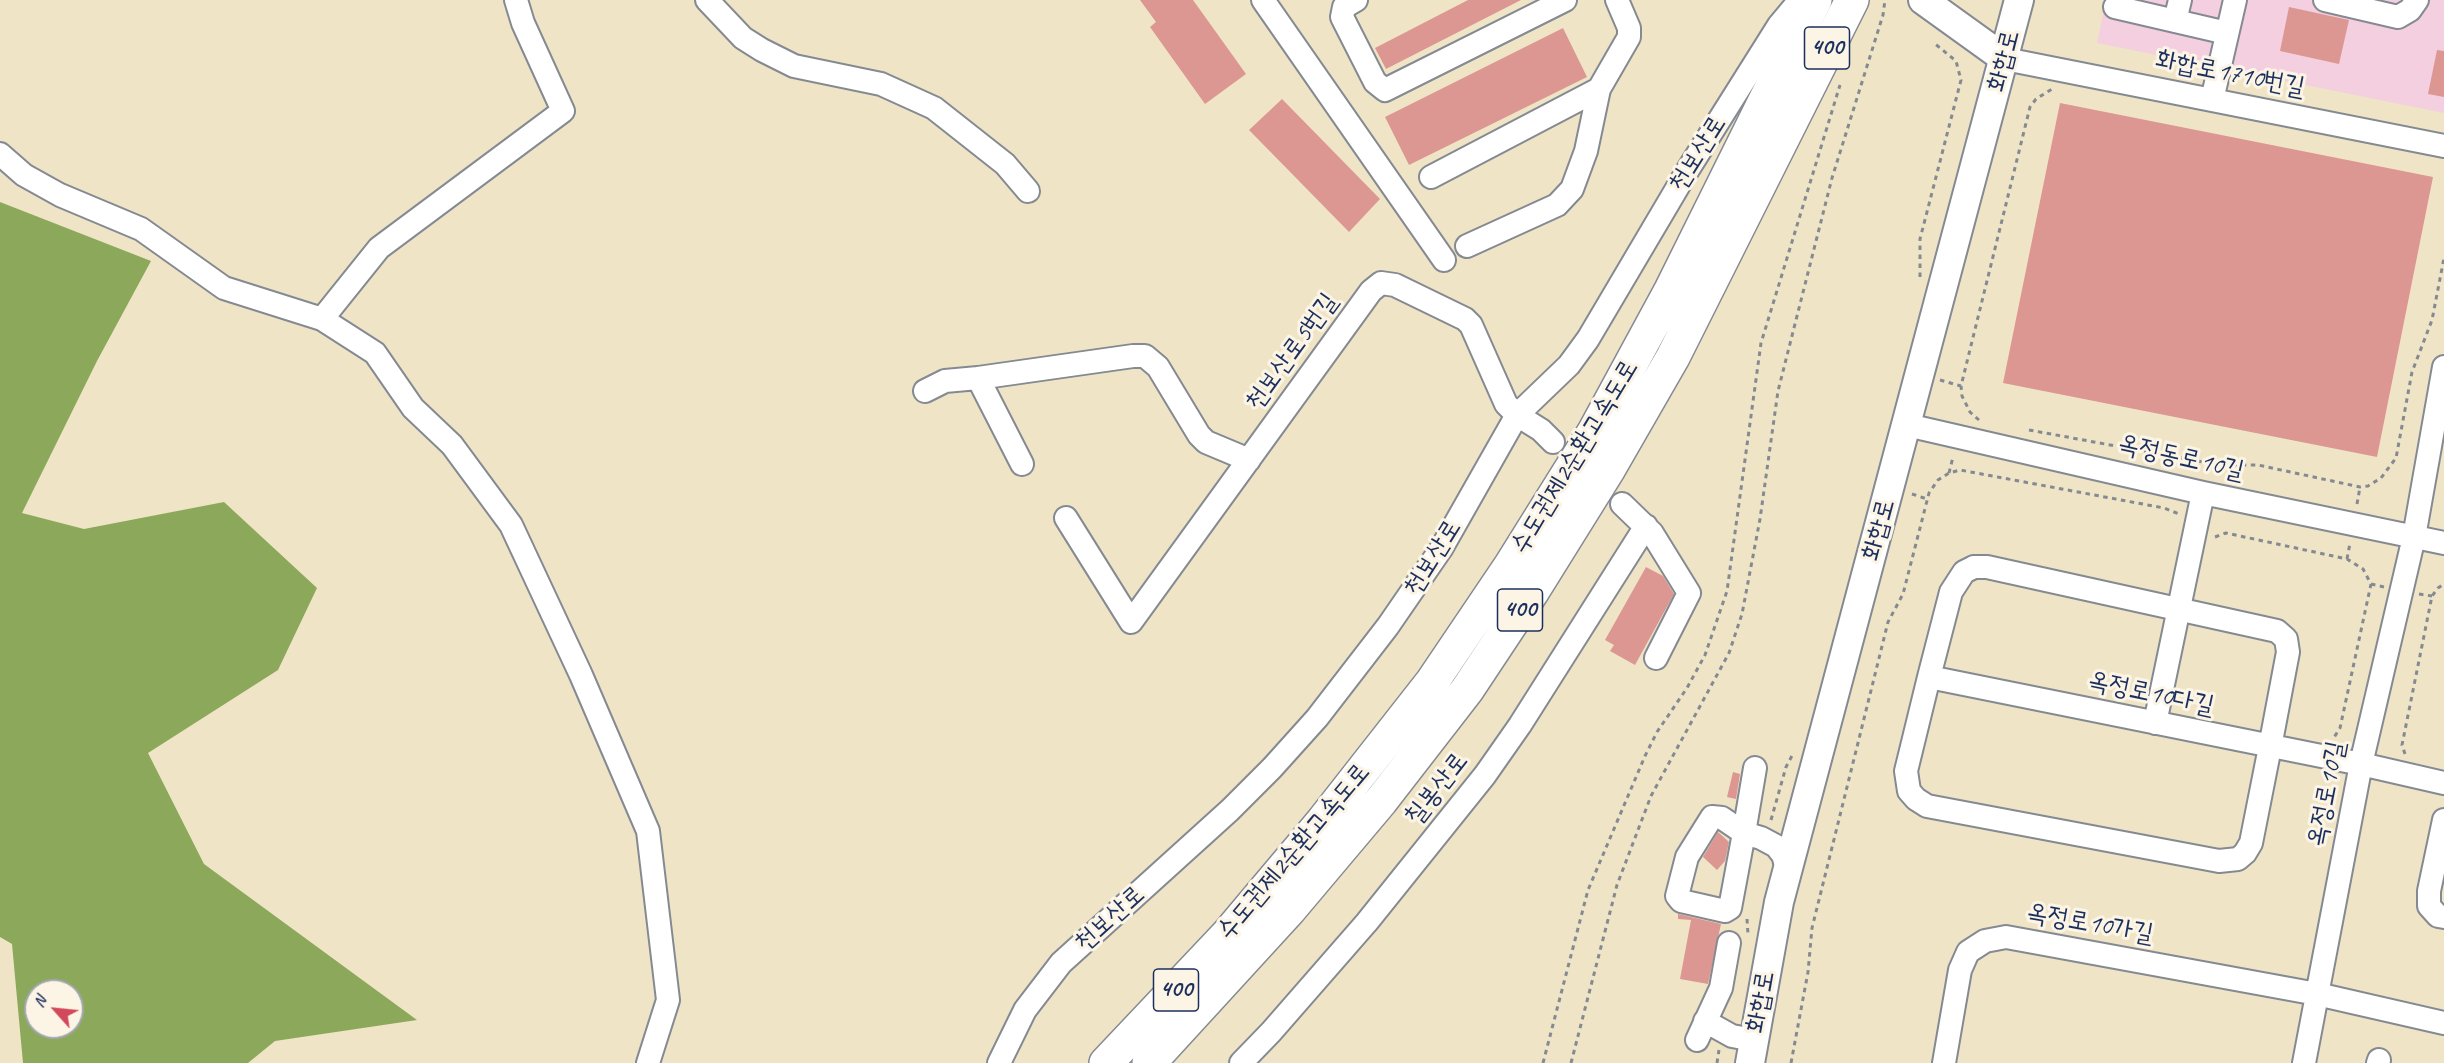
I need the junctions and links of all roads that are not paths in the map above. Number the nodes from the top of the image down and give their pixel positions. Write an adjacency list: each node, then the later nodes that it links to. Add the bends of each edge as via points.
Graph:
1 (516, 0): 27 (street, via 563,111 379,248)
2 (707, 0): 24 (street, via 742,38 762,51 794,66 881,84 934,108 1005,164)
3 (1263, 0): 26 (street)
4 (1356, 0): 5 (street, via 1344,7 1342,17 1375,82 1385,90)
5 (1565, 0)
6 (1617, 0): 19 (street, via 1630,32)
7 (1800, 0): 31 (street, 천보산로, via 1779,25 1689,168 1588,339)
8 (1815, 0): 59 (highway, 수도권제2순환고속도로 / 400, via 1666,300 1594,432 1511,565 1432,682 1323,820 1228,934 1159,992)
9 (1852, 0): 59 (highway, 수도권제2순환고속도로 / 400, via 1673,357 1608,470 1467,690 1374,810 1290,909)
10 (1923, 0): 18 (main road)
11 (2019, 0): 18 (main road, 화합로)
12 (2235, 0): 17 (street)
13 (2417, 0): 14 (street, via 2398,17)
14 (2334, 1)
15 (2115, 7): 16 (street)
16 (2178, 10): 17 (street)
17 (2227, 33): 20 (street)
18 (2005, 59): 20 (street, 화합로1710번길); 32 (main road, 화합로)
19 (1599, 89): 23 (street); 25 (street, via 1586,151 1566,198)
20 (2212, 100): 21 (street, 화합로1710번길)
21 (2444, 146)
22 (0, 154): 27 (street, via 24,175 60,195 141,229 224,288)
23 (1431, 177)
24 (1028, 191)
25 (1467, 246)
26 (1444, 260)
27 (322, 319): 60 (street, via 375,353 413,408 452,445 511,525 581,675 648,831 668,1000)
28 (2444, 367): 40 (street, 옥정로10길)
29 (978, 378): 30 (street, via 945,381); 34 (street, via 1145,356 1158,366 1206,442); 35 (street)
30 (925, 391)
31 (1517, 416): 33 (street); 34 (street, 천보산로5번길, via 1506,404 1465,319 1395,285 1381,283 1371,291); 61 (street, 천보산로, via 1414,591 1317,718 1230,810 1061,963 1025,1010)
32 (1907, 425): 36 (street, 옥정동로10길); 50 (main road, 화합로)
33 (1553, 442)
34 (1249, 460): 38 (street, 천보산로5번길, via 1131,622)
35 (1022, 464)
36 (2203, 493): 40 (street, 옥정동로10길); 42 (street)
37 (1622, 504): 39 (street)
38 (1066, 518)
39 (1646, 526): 43 (street, via 1689,593); 62 (street, 칠봉산로, via 1485,775 1367,922)
40 (2414, 537): 41 (street, 옥정동로10길); 47 (street, 옥정로10길)
41 (2444, 543)
42 (2178, 610): 44 (street, via 1974,567 1964,572 1951,592); 45 (street); 46 (street, via 2277,631 2286,639 2288,652)
43 (1656, 658)
44 (1929, 677): 45 (street, 옥정로10다길); 46 (street, via 1906,771 1909,790 1927,806 2229,861 2238,859 2251,843)
45 (2155, 723): 46 (street, 옥정로10다길)
46 (2271, 747): 47 (street, 옥정로10다길)
47 (2361, 764): 49 (street, 옥정로10다길); 56 (street, 옥정로10길)
48 (1755, 768): 52 (street)
49 (2444, 783)
50 (1803, 812): 52 (street, via 1787,830 1772,837); 53 (main road, 화합로)
51 (2444, 820): 54 (street, via 2429,891 2429,906)
52 (1752, 836): 53 (street, via 1780,850)
53 (1788, 872): 58 (main road, 화합로)
54 (2444, 917)
55 (1729, 943): 58 (street, via 1721,988 1701,1030 1732,1036)
56 (2317, 994): 57 (street, 옥정로10가길); 63 (street, 옥정로10가길, via 2006,938 1985,941 1968,952 1960,970); 64 (street, 옥정로10길)
57 (2444, 1023)
58 (1752, 1051)
59 (1112, 1058)
60 (648, 1063)
61 (999, 1063)
62 (1240, 1063)
63 (1944, 1063)
64 (2304, 1063)

